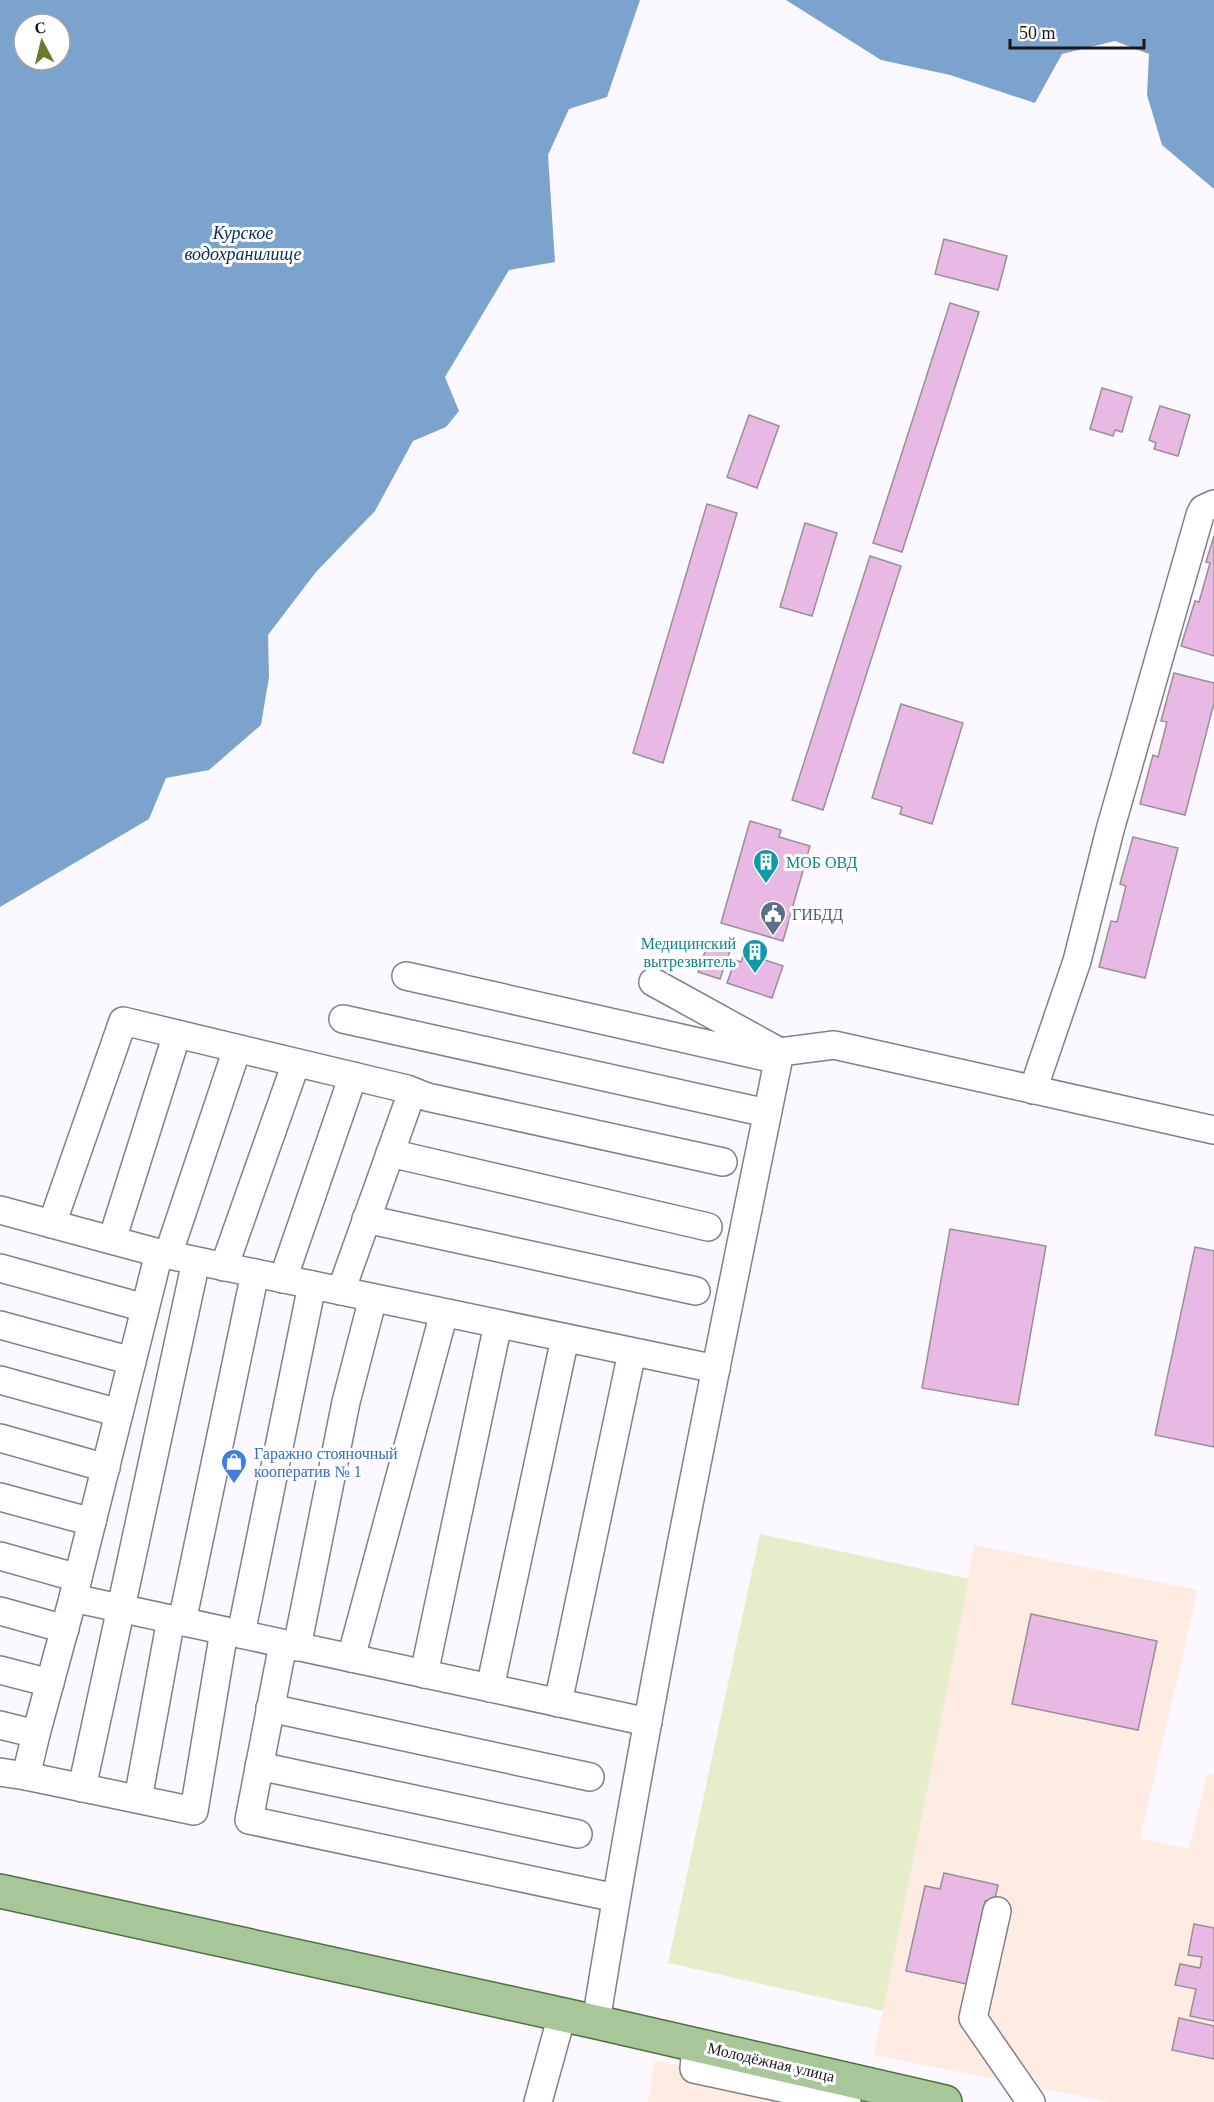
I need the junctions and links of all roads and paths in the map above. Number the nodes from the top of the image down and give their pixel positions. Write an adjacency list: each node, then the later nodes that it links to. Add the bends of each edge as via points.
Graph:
1 (1214, 504): 10 (street, via 1200,515 1110,830 1077,961)
2 (406, 976): 7 (street)
3 (653, 982): 7 (street)
4 (344, 1019): 12 (street)
5 (177, 1034): 6 (street); 18 (street, via 123,1021); 20 (street)
6 (237, 1048): 8 (street); 21 (street)
7 (779, 1056): 10 (street, via 834,1045); 12 (street)
8 (296, 1063): 9 (street); 23 (street)
9 (353, 1076): 11 (street); 26 (street)
10 (1033, 1090): 13 (street)
11 (412, 1092): 14 (street); 15 (street)
12 (767, 1113): 38 (street)
13 (1214, 1130)
14 (390, 1154): 17 (street); 19 (street)
15 (723, 1162)
16 (0, 1210): 18 (street)
17 (366, 1219): 28 (street); 29 (street)
18 (52, 1224): 20 (street)
19 (708, 1227)
20 (112, 1240): 21 (street)
21 (164, 1254): 22 (street); 31 (street)
22 (196, 1261): 23 (street); 47 (street)
23 (224, 1267): 25 (street)
24 (0, 1268): 31 (street)
25 (255, 1273): 26 (street); 49 (street)
26 (283, 1279): 27 (street)
27 (312, 1285): 28 (street); 51 (street)
28 (341, 1291): 30 (street)
29 (696, 1291)
30 (373, 1298): 32 (street); 52 (street)
31 (146, 1308): 37 (street)
32 (444, 1313): 33 (street); 53 (street)
33 (498, 1324): 35 (street); 55 (street)
34 (0, 1325): 37 (street)
35 (566, 1338): 36 (street); 57 (street)
36 (632, 1352): 38 (street); 58 (street)
37 (132, 1361): 40 (street)
38 (716, 1369): 60 (street)
39 (0, 1380): 40 (street)
40 (119, 1413): 42 (street)
41 (0, 1438): 42 (street)
42 (106, 1468): 44 (street)
43 (0, 1497): 44 (street)
44 (92, 1522): 46 (street)
45 (0, 1556): 46 (street)
46 (76, 1588): 47 (street); 50 (street)
47 (122, 1609): 49 (street); 66 (street)
48 (0, 1611): 50 (street)
49 (177, 1621): 51 (street); 67 (street)
50 (65, 1629): 56 (street)
51 (232, 1633): 52 (street); 67 (street, via 194,1810)
52 (290, 1645): 53 (street); 59 (street)
53 (351, 1658): 55 (street)
54 (0, 1670): 56 (street)
55 (424, 1674): 57 (street)
56 (50, 1683): 62 (street)
57 (490, 1688): 58 (street)
58 (558, 1703): 60 (street)
59 (270, 1708): 63 (street); 65 (street)
60 (648, 1722): 70 (street)
61 (0, 1725): 62 (street)
62 (36, 1734): 64 (street)
63 (259, 1766): 68 (street); 70 (street, via 249,1820)
64 (13, 1774): 66 (street)
65 (590, 1777)
66 (82, 1788): 67 (street)
67 (138, 1799)
68 (578, 1834)
69 (0, 1891): 72 (main road, Молодёжная улица)
70 (616, 1898): 73 (street)
71 (997, 1911): 78 (street, via 973,2018)
72 (562, 2015): 73 (main road, Молодёжная улица); 75 (street)
73 (596, 2022): 74 (main road, Молодёжная улица)
74 (696, 2045): 76 (street, via 694,2068); 77 (main road, Молодёжная улица)
75 (538, 2102)
76 (847, 2102)
77 (945, 2102)
78 (1031, 2102)

